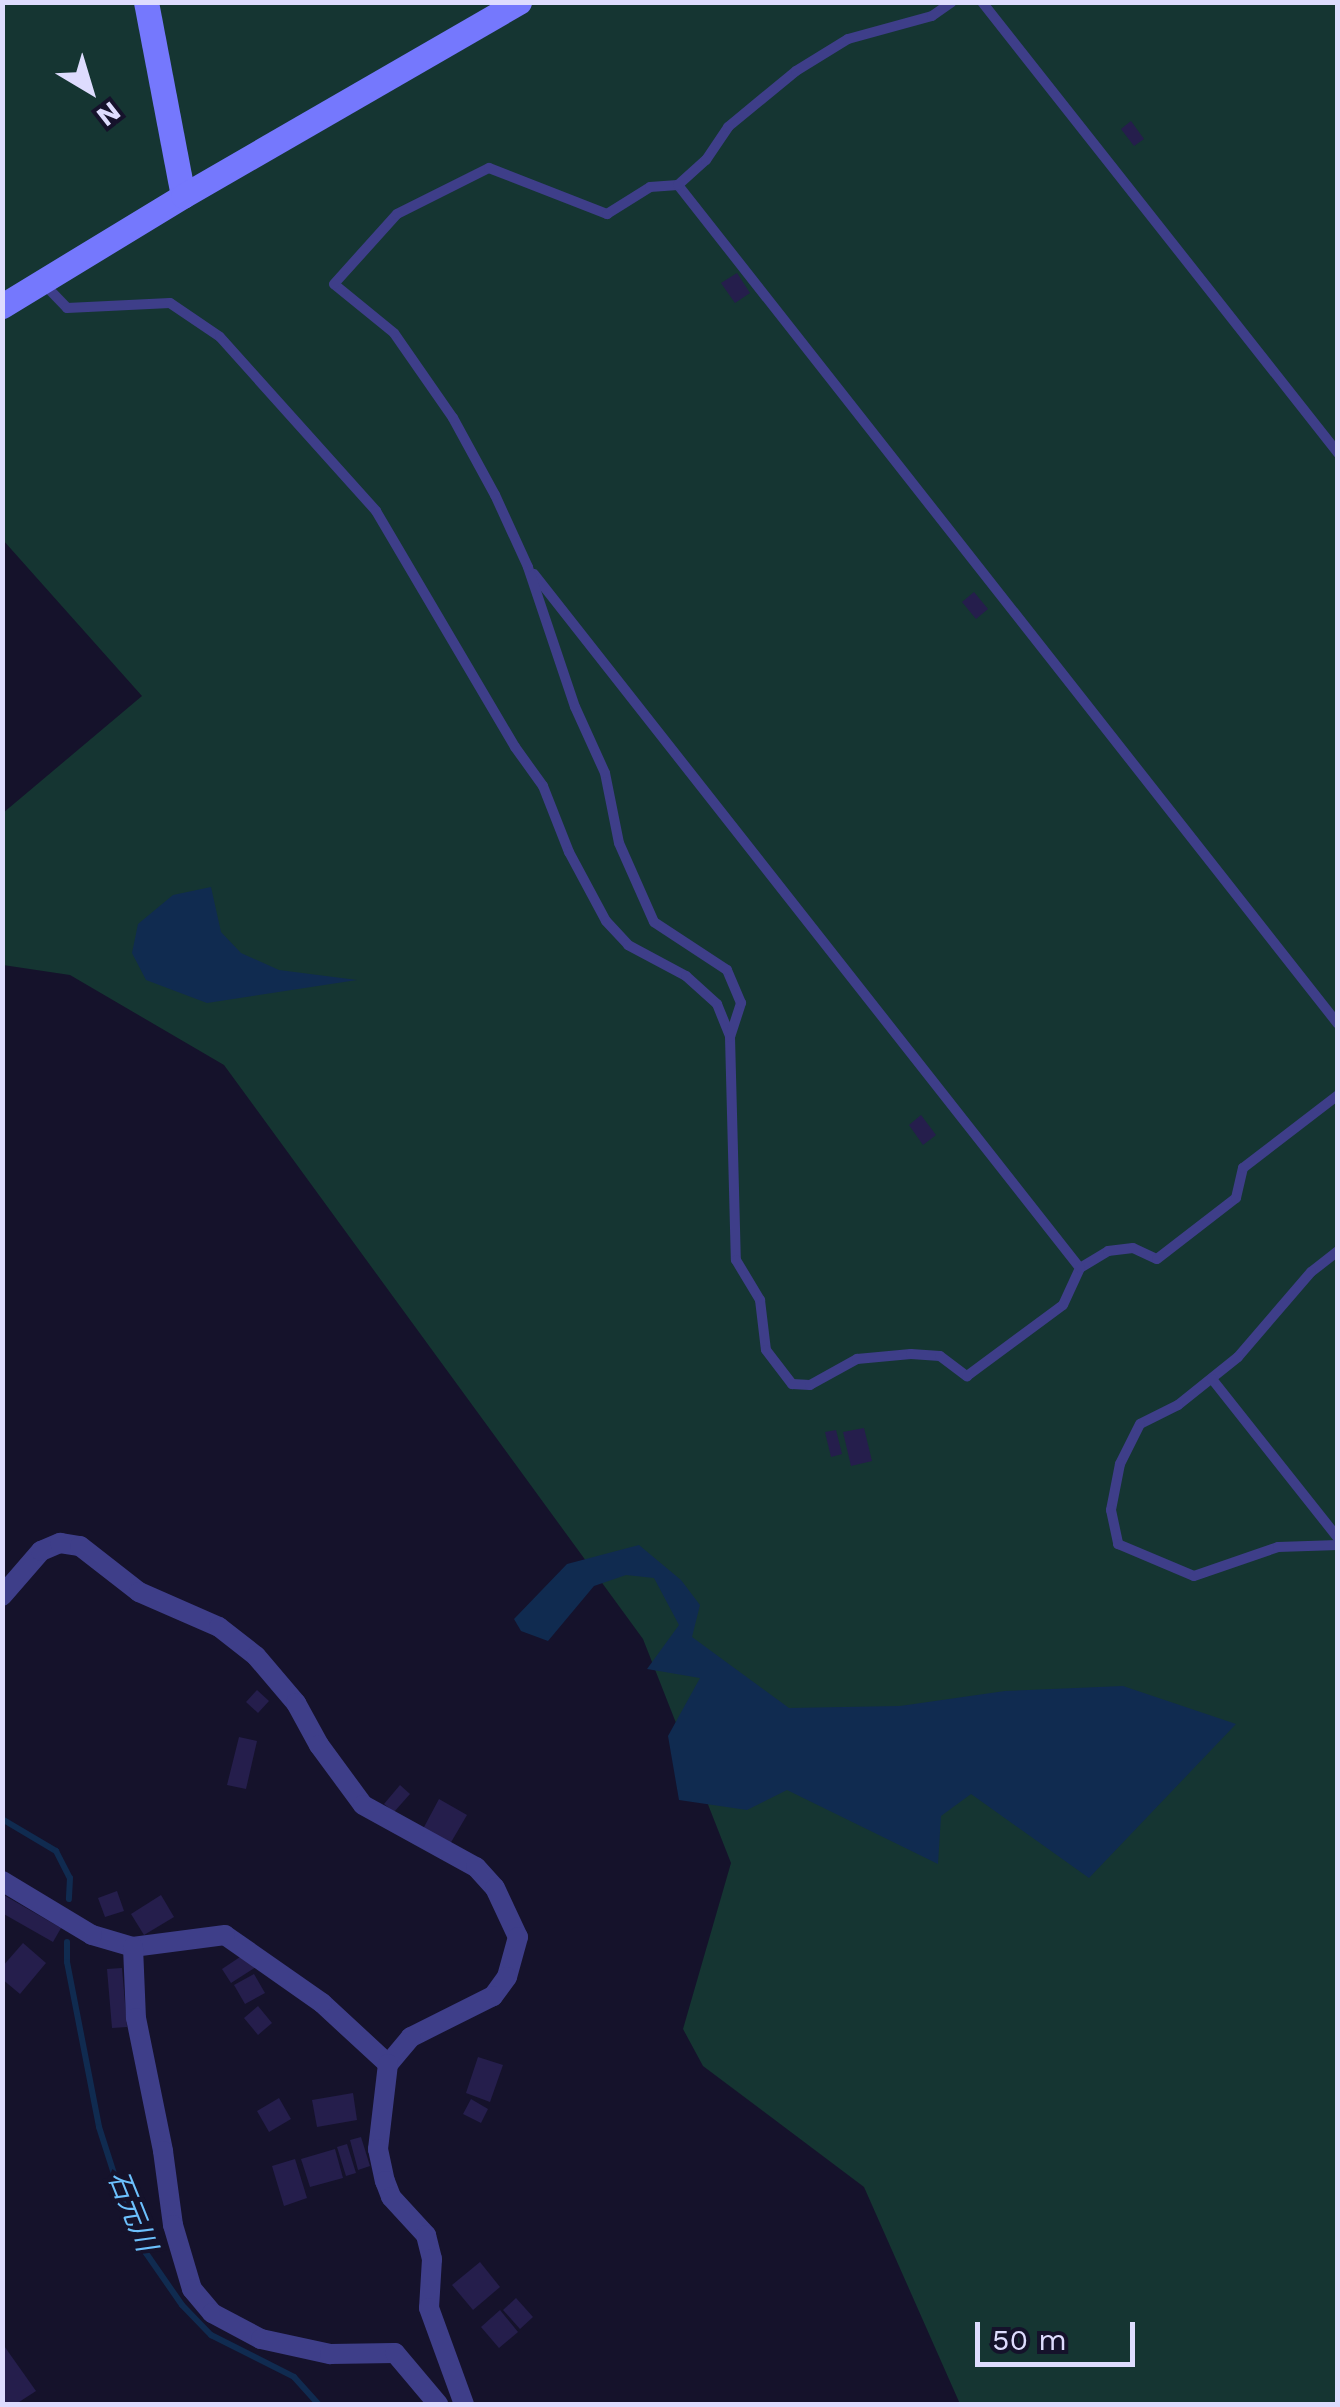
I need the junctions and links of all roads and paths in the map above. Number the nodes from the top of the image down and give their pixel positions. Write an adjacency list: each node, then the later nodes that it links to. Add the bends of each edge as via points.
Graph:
1 (146, 2): 6 (main road)
2 (518, 2): 6 (main road)
3 (952, 2): 5 (lane, via 932,16 848,39 796,72 728,126 706,160)
4 (982, 2): 9 (lane)
5 (678, 185): 10 (lane, via 650,187 607,214 490,168 397,214 334,284 394,333 453,418); 11 (lane)
6 (184, 196): 7 (main road)
7 (44, 283): 8 (main road); 12 (lane, via 67,308 170,303 220,338 376,510 514,748 543,786 606,921 628,945 686,976 717,1004)
8 (2, 306)
9 (1338, 453)
10 (528, 567): 12 (lane, via 605,772 619,843 654,922 727,970 742,1003); 15 (lane)
11 (1338, 1024)
12 (730, 1037): 15 (lane, via 736,1260 760,1300 766,1350 792,1384 810,1385 857,1359 911,1354 940,1356 967,1376 1062,1304)
13 (1338, 1095): 15 (lane, via 1243,1168 1236,1198 1157,1260 1133,1248 1108,1252)
14 (1338, 1251): 16 (lane)
15 (1080, 1268)
16 (1212, 1380): 17 (lane); 17 (lane, via 1140,1424 1120,1464 1114,1495 1118,1544 1194,1576 1278,1547)
17 (1338, 1542)
18 (2, 1596): 21 (street, via 40,1551 70,1544 101,1558 139,1592 219,1626 296,1703 363,1805 476,1867 495,1888 518,1937 507,1977 493,1996 411,2036)
19 (2, 1881): 20 (street, via 92,1935)
20 (133, 1946): 21 (street, via 225,1935 322,2003); 22 (street, via 136,2018 173,2225 192,2289 212,2313 261,2339 330,2354 396,2353)
21 (388, 2064): 23 (street, via 378,2149 385,2182 426,2235 432,2259 429,2308)
22 (438, 2404)
23 (464, 2404)

